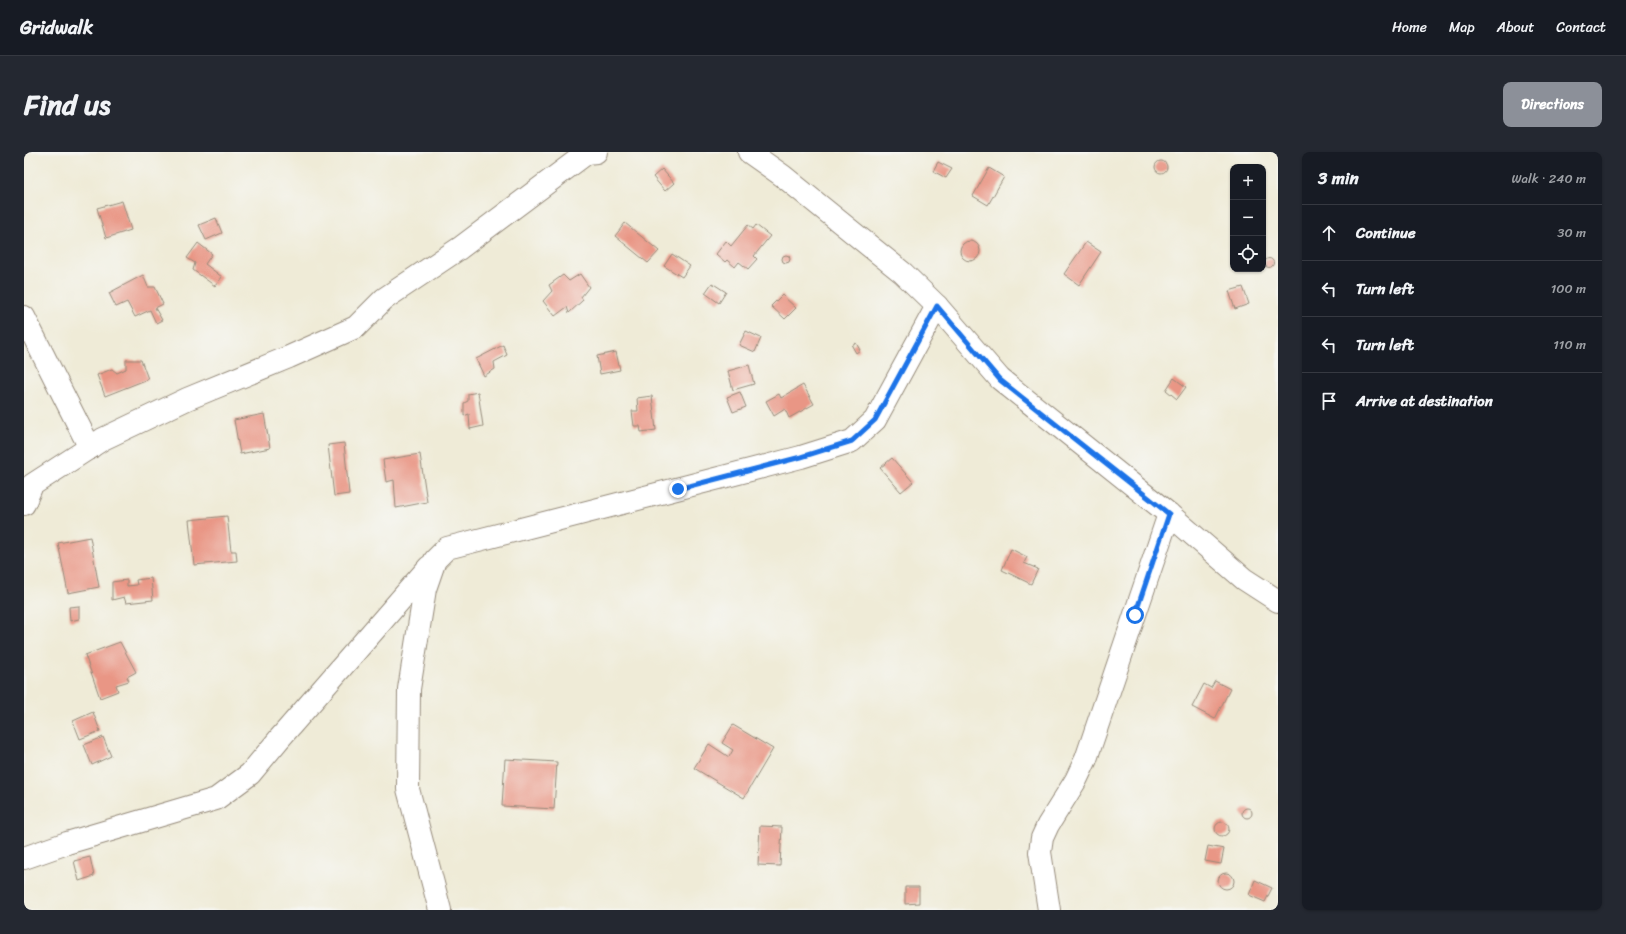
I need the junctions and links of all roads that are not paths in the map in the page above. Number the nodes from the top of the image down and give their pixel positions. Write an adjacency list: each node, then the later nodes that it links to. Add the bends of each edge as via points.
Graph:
1 (589, 152): 5 (street, via 460,248 384,299 356,327 187,399)
2 (749, 152): 3 (street, via 783,176 903,273)
3 (937, 306): 7 (street, via 1000,380); 8 (street, via 875,420 852,441 801,457 447,548)
4 (24, 317): 5 (street)
5 (90, 448): 6 (street, via 32,485)
6 (24, 504)
7 (1169, 514): 9 (street, via 1244,579); 12 (street, via 1086,759 1042,838 1040,852)
8 (435, 560): 10 (street, via 250,774 216,799); 11 (street, via 425,589 409,690 408,789)
9 (1278, 601)
10 (24, 858)
11 (440, 910)
12 (1049, 910)

